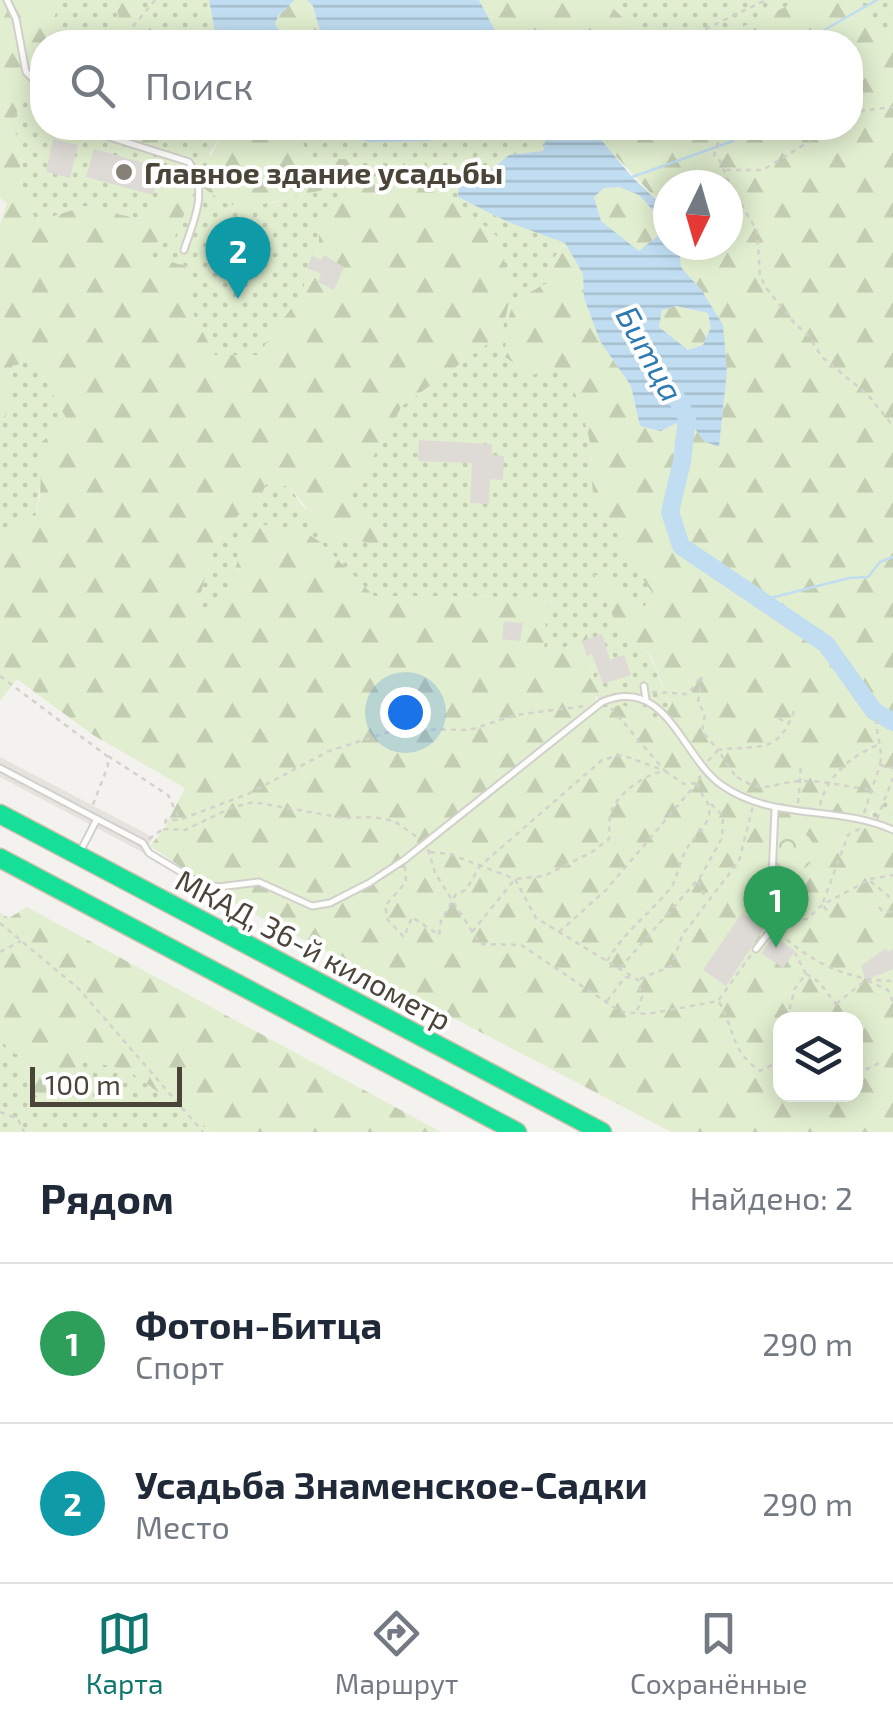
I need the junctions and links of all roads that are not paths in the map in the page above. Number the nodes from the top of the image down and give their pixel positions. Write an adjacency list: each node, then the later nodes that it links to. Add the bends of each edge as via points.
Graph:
1 (6, 0): 2 (lane)
2 (30, 76)
3 (119, 140): 4 (lane, via 189,162 198,175 202,196)
4 (184, 250)
5 (387, 712): 6 (lane)
6 (394, 730)
7 (0, 768): 10 (lane)
8 (775, 809): 10 (lane, via 723,786 646,693 602,702 404,860 330,903 312,906 259,882 203,884); 11 (lane, via 875,821); 14 (lane, via 775,926)
9 (0, 814): 12 (highway, МКАД, 36-й километр)
10 (97, 818): 12 (lane)
11 (893, 830)
12 (78, 856): 16 (highway, МКАД, 36-й километр)
13 (0, 858): 15 (highway)
14 (756, 949)
15 (518, 1132)
16 (602, 1132)

